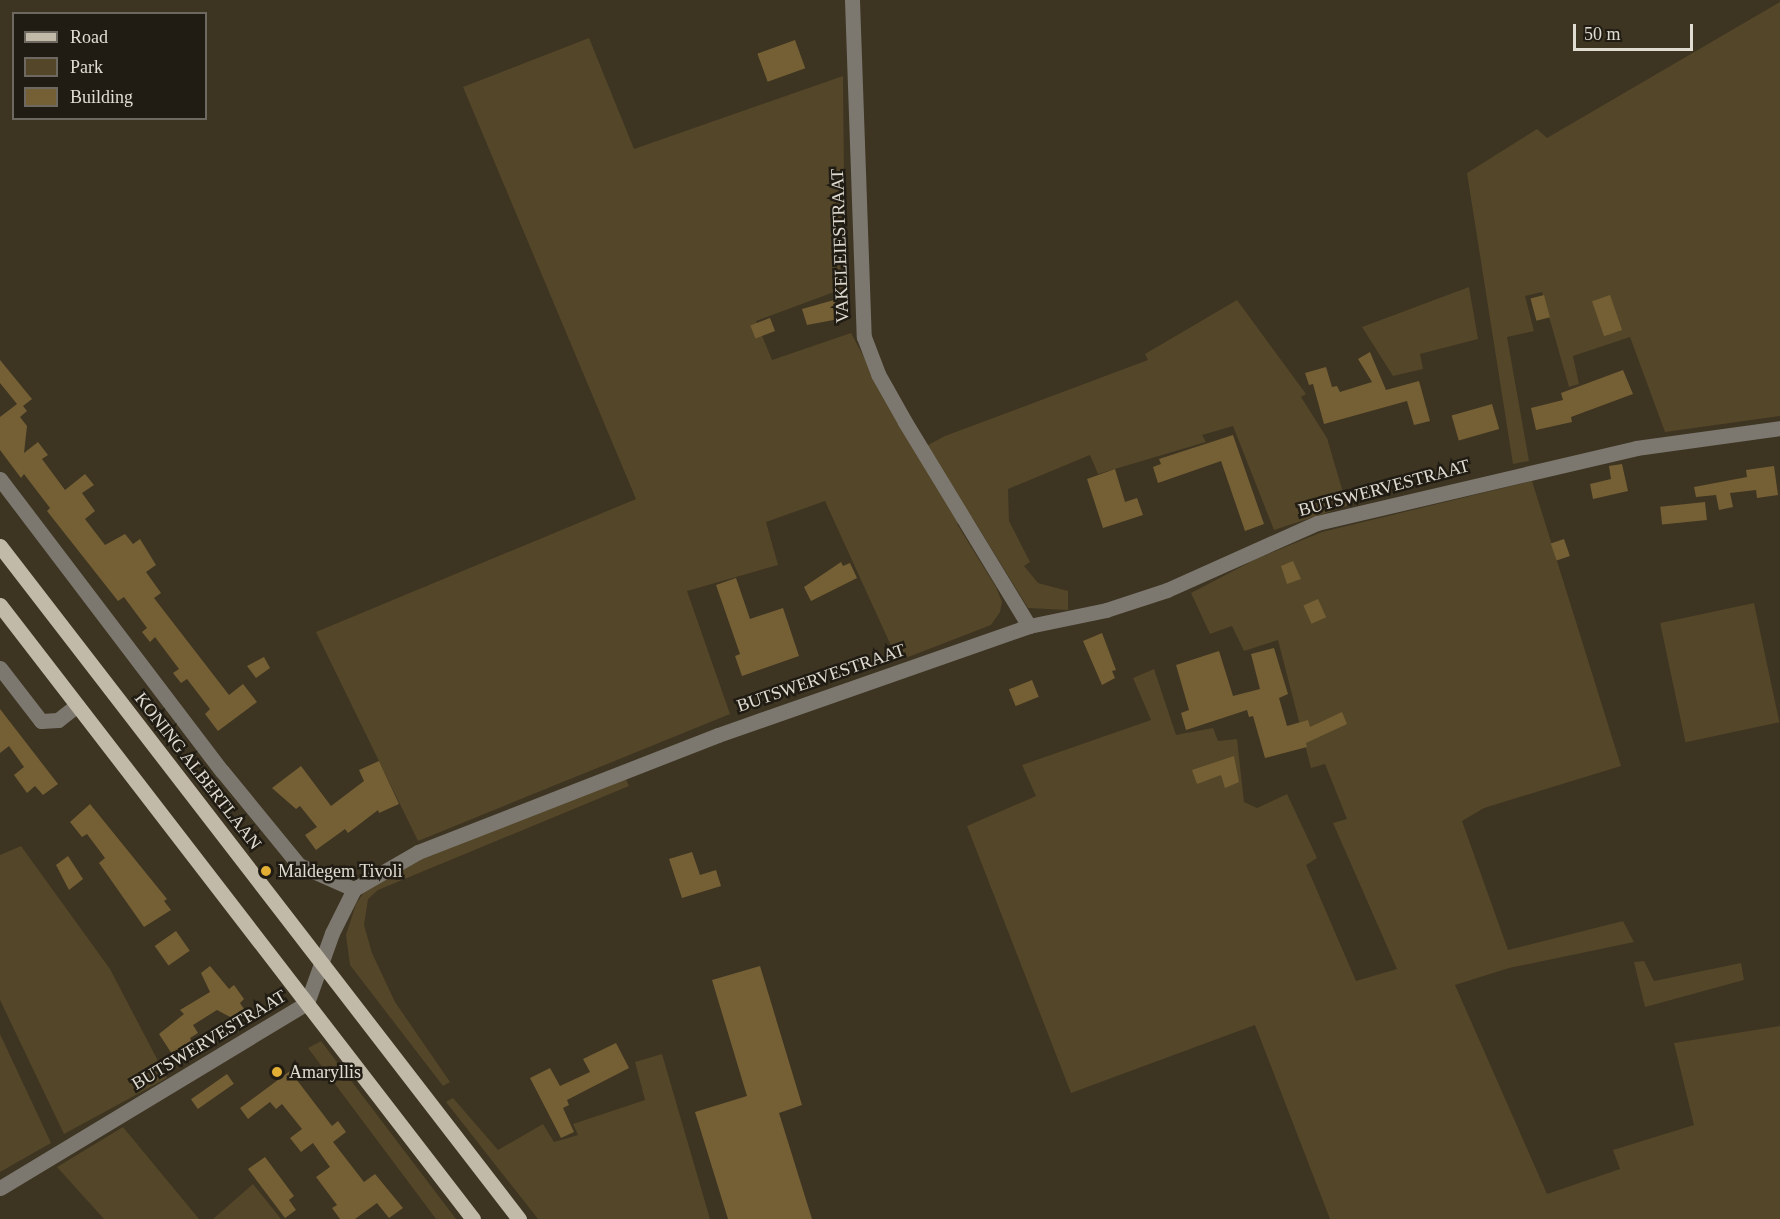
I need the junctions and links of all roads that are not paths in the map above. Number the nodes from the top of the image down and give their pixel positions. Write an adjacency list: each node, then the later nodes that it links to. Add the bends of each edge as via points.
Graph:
1 (852, 0): 6 (street, VAKELEIESTRAAT, via 864,337 878,374 905,422)
2 (1780, 428): 6 (street, BUTSWERVESTRAAT, via 1636,448 1317,523 1167,590 1106,610)
3 (0, 479): 9 (street, KONING ALBERTLAAN, via 222,771 299,865)
4 (0, 546): 10 (main road, KONING ALBERTLAAN)
5 (0, 605): 8 (main road)
6 (1029, 626): 9 (street, BUTSWERVESTRAAT, via 718,735 418,852)
7 (0, 668): 8 (street, via 41,721 58,720)
8 (77, 705): 11 (main road)
9 (354, 889): 10 (street, BUTSWERVESTRAAT)
10 (321, 963): 11 (street, BUTSWERVESTRAAT); 14 (main road, KONING ALBERTLAAN)
11 (307, 1003): 12 (street, BUTSWERVESTRAAT); 13 (main road)
12 (0, 1188)
13 (473, 1219)
14 (519, 1219)

